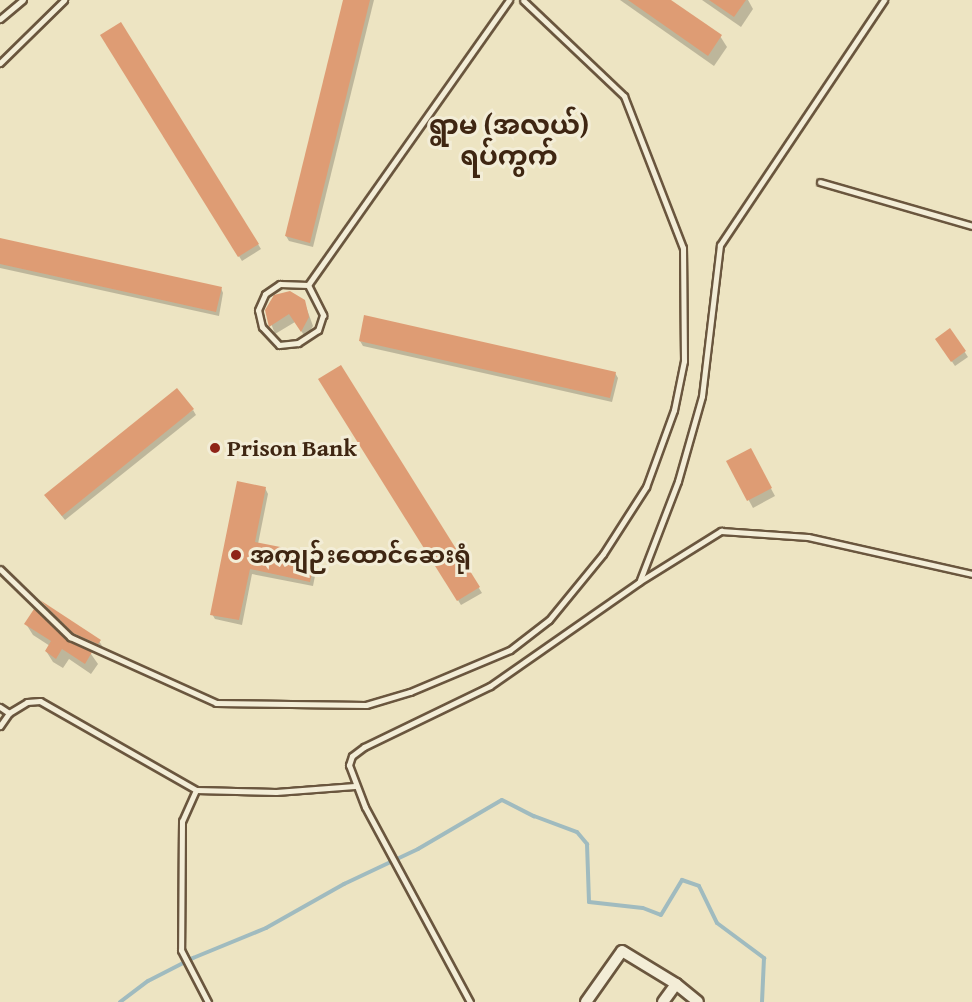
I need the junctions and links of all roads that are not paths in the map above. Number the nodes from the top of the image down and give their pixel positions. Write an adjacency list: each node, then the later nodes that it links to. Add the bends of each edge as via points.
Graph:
1 (23, 0): 6 (lane)
2 (64, 0): 7 (lane)
3 (509, 0): 10 (lane)
4 (523, 0): 11 (lane, via 624,96 683,248 684,361 674,410 646,487 603,554 549,620 510,650 410,692 366,705 216,703 70,637)
5 (884, 0): 13 (lane, via 720,245 702,396 678,481)
6 (0, 19)
7 (0, 63)
8 (820, 182): 9 (lane)
9 (972, 226)
10 (309, 285): 10 (lane, via 280,284 265,294 258,310 262,327 279,345 298,343 318,330 323,315)
11 (0, 569)
12 (972, 574): 13 (lane, via 808,537 721,531)
13 (639, 582): 17 (lane, via 490,686 364,747 352,756 349,765)
14 (0, 707): 15 (lane)
15 (9, 713): 16 (lane); 18 (lane, via 27,702 40,700)
16 (0, 726)
17 (355, 786): 18 (lane, via 276,792); 21 (lane)
18 (196, 790): 20 (lane, via 182,821 181,950)
19 (676, 984): 22 (street, via 622,951); 23 (street); 24 (street)
20 (208, 1002)
21 (471, 1002)
22 (586, 1002)
23 (663, 1002)
24 (698, 1002)

